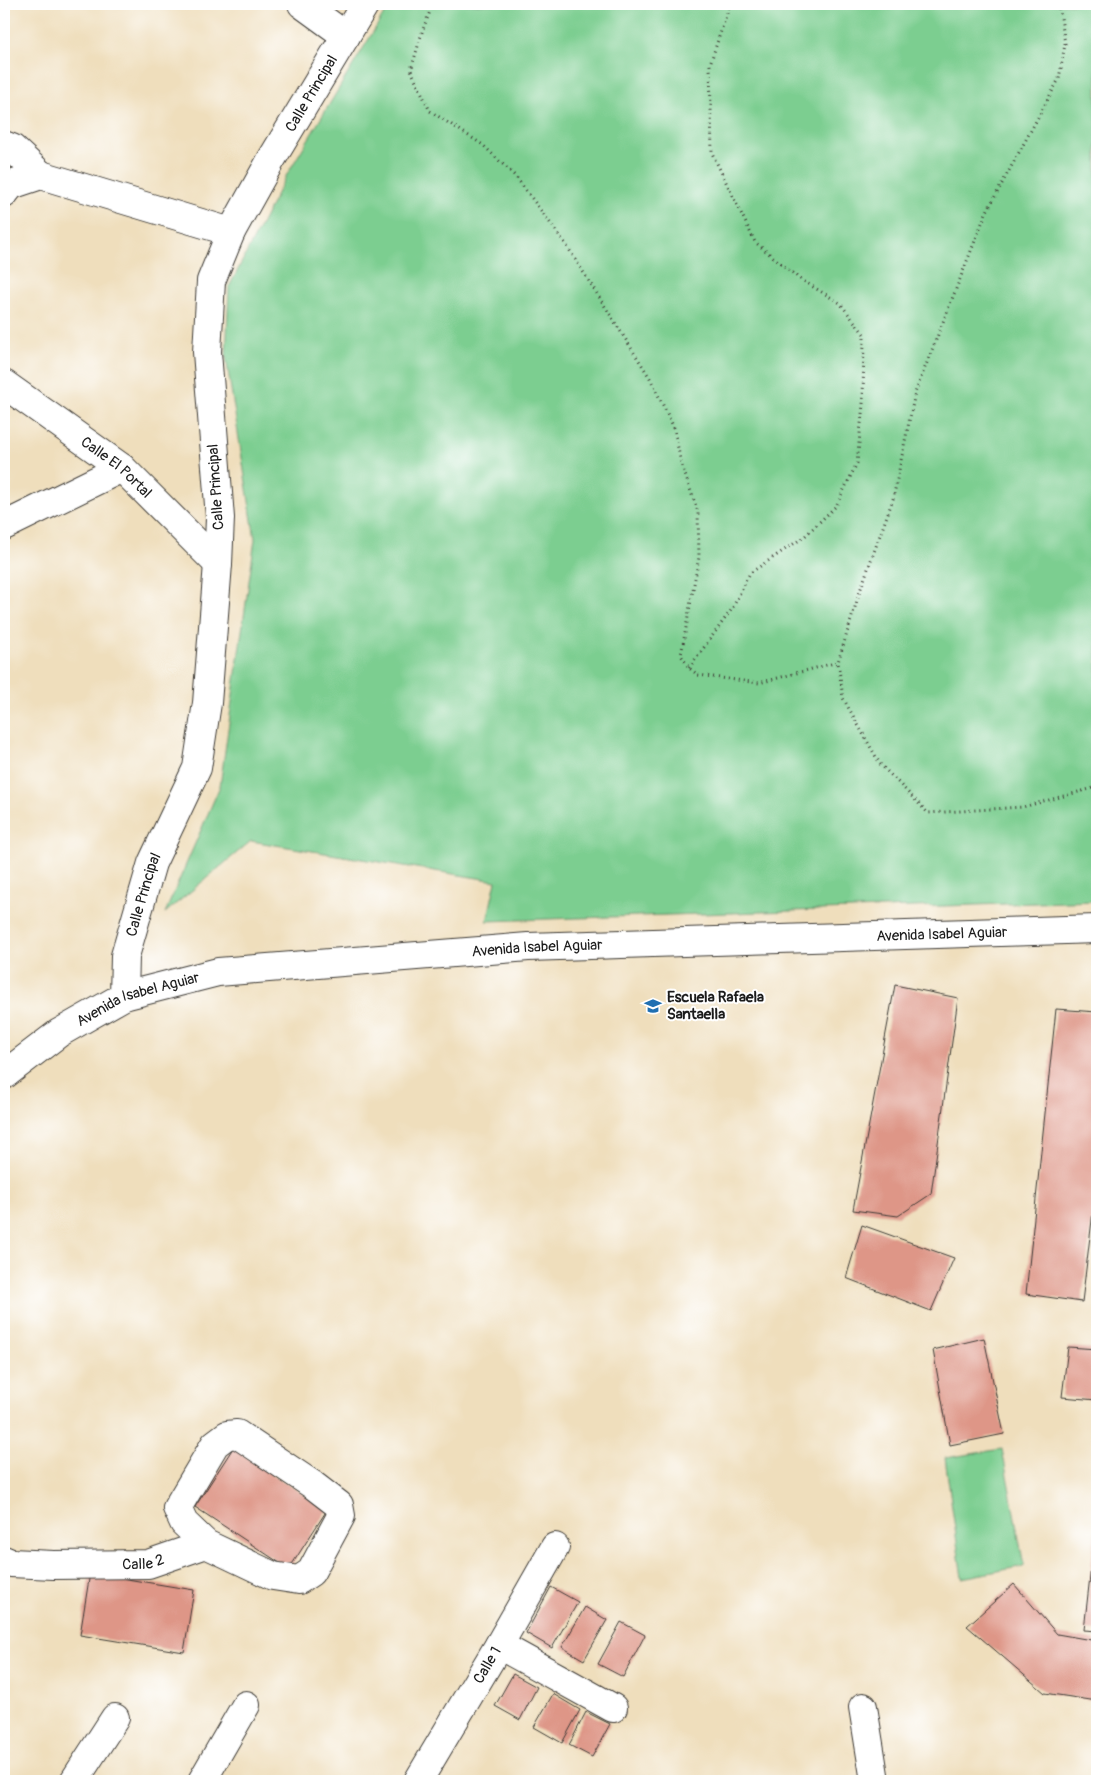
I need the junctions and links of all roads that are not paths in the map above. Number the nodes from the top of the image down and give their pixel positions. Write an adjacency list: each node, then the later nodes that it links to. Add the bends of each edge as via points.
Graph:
1 (302, 4): 3 (street)
2 (365, 4): 3 (street, Calle Principal)
3 (346, 36): 7 (street, Calle Principal)
4 (4, 145): 5 (street, via 12,148)
5 (41, 175): 6 (street, via 11,185); 7 (street)
6 (4, 194)
7 (231, 232): 11 (street, Calle Principal, via 211,281 206,352 220,518)
8 (4, 384): 9 (street, Calle El Portal)
9 (122, 468): 10 (street); 11 (street, Calle El Portal)
10 (4, 526)
11 (218, 564): 13 (street, Calle Principal, via 207,703 197,768 152,863 125,956)
12 (1097, 929): 13 (street, Avenida Isabel Aguiar, via 528,947 218,972)
13 (124, 996): 14 (street, Avenida Isabel Aguiar, via 60,1033)
14 (4, 1075)
15 (206, 1544): 15 (street, via 273,1576 299,1580 311,1572 341,1516 338,1505 313,1485 237,1434 227,1435 215,1444 177,1508 184,1523); 17 (street, Calle 2, via 148,1564 54,1565)
16 (555, 1547): 18 (street, Calle 1)
17 (4, 1560)
18 (499, 1645): 21 (street); 25 (street, Calle 1)
19 (246, 1705): 24 (street)
20 (863, 1707): 26 (street)
21 (613, 1708)
22 (115, 1718): 23 (street)
23 (74, 1781)
24 (202, 1781)
25 (418, 1781)
26 (875, 1781)

